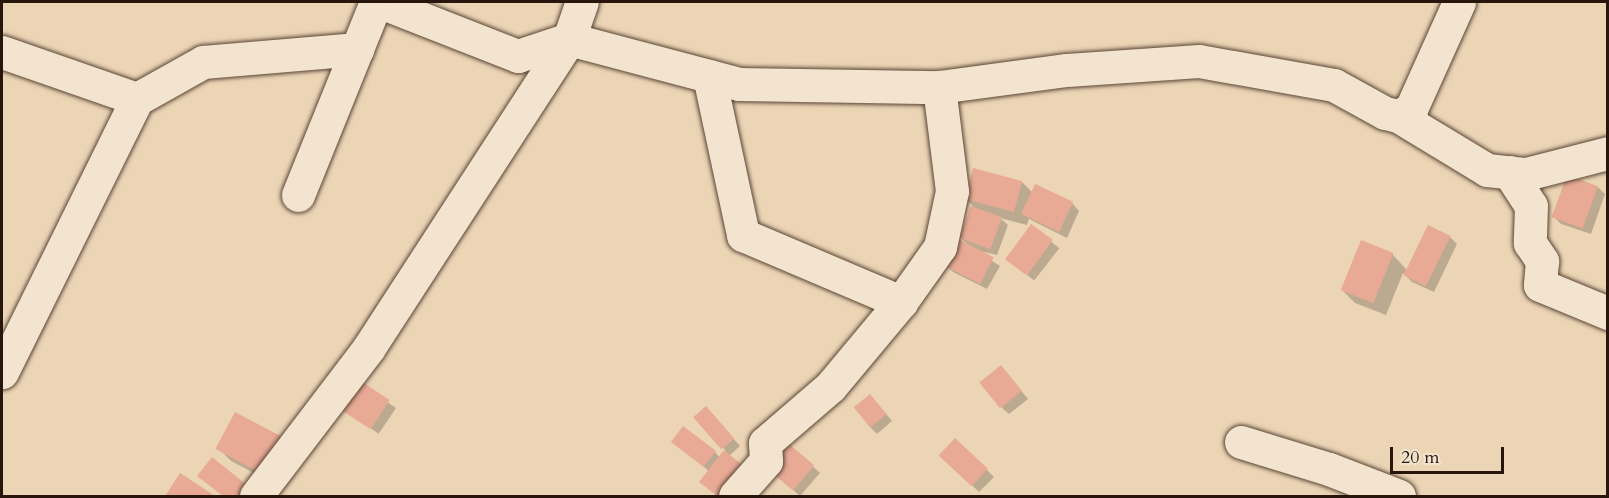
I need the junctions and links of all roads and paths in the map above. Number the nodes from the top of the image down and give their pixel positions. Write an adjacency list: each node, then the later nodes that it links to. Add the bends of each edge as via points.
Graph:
1 (378, 2): 4 (street, via 518,56); 5 (street)
2 (582, 2): 4 (street)
3 (1459, 2): 10 (street, via 1411,109)
4 (569, 39): 7 (street); 18 (street, via 368,350)
5 (357, 49): 9 (street, via 203,62); 13 (street)
6 (2, 52): 9 (street)
7 (709, 76): 8 (street, via 739,84); 14 (street, via 743,235)
8 (939, 87): 10 (street, via 1068,70 1199,61 1334,85); 14 (street, via 952,191 940,247)
9 (137, 99): 16 (street)
10 (1398, 116): 12 (street, via 1487,170)
11 (1608, 153): 12 (street, via 1526,174)
12 (1509, 172): 15 (street, via 1531,206 1530,243 1542,261 1540,285)
13 (298, 195)
14 (901, 302): 19 (street, via 831,386 765,443 766,460)
15 (1608, 313)
16 (6, 363)
17 (1240, 442): 20 (street)
18 (256, 496)
19 (735, 496)
20 (1399, 496)

